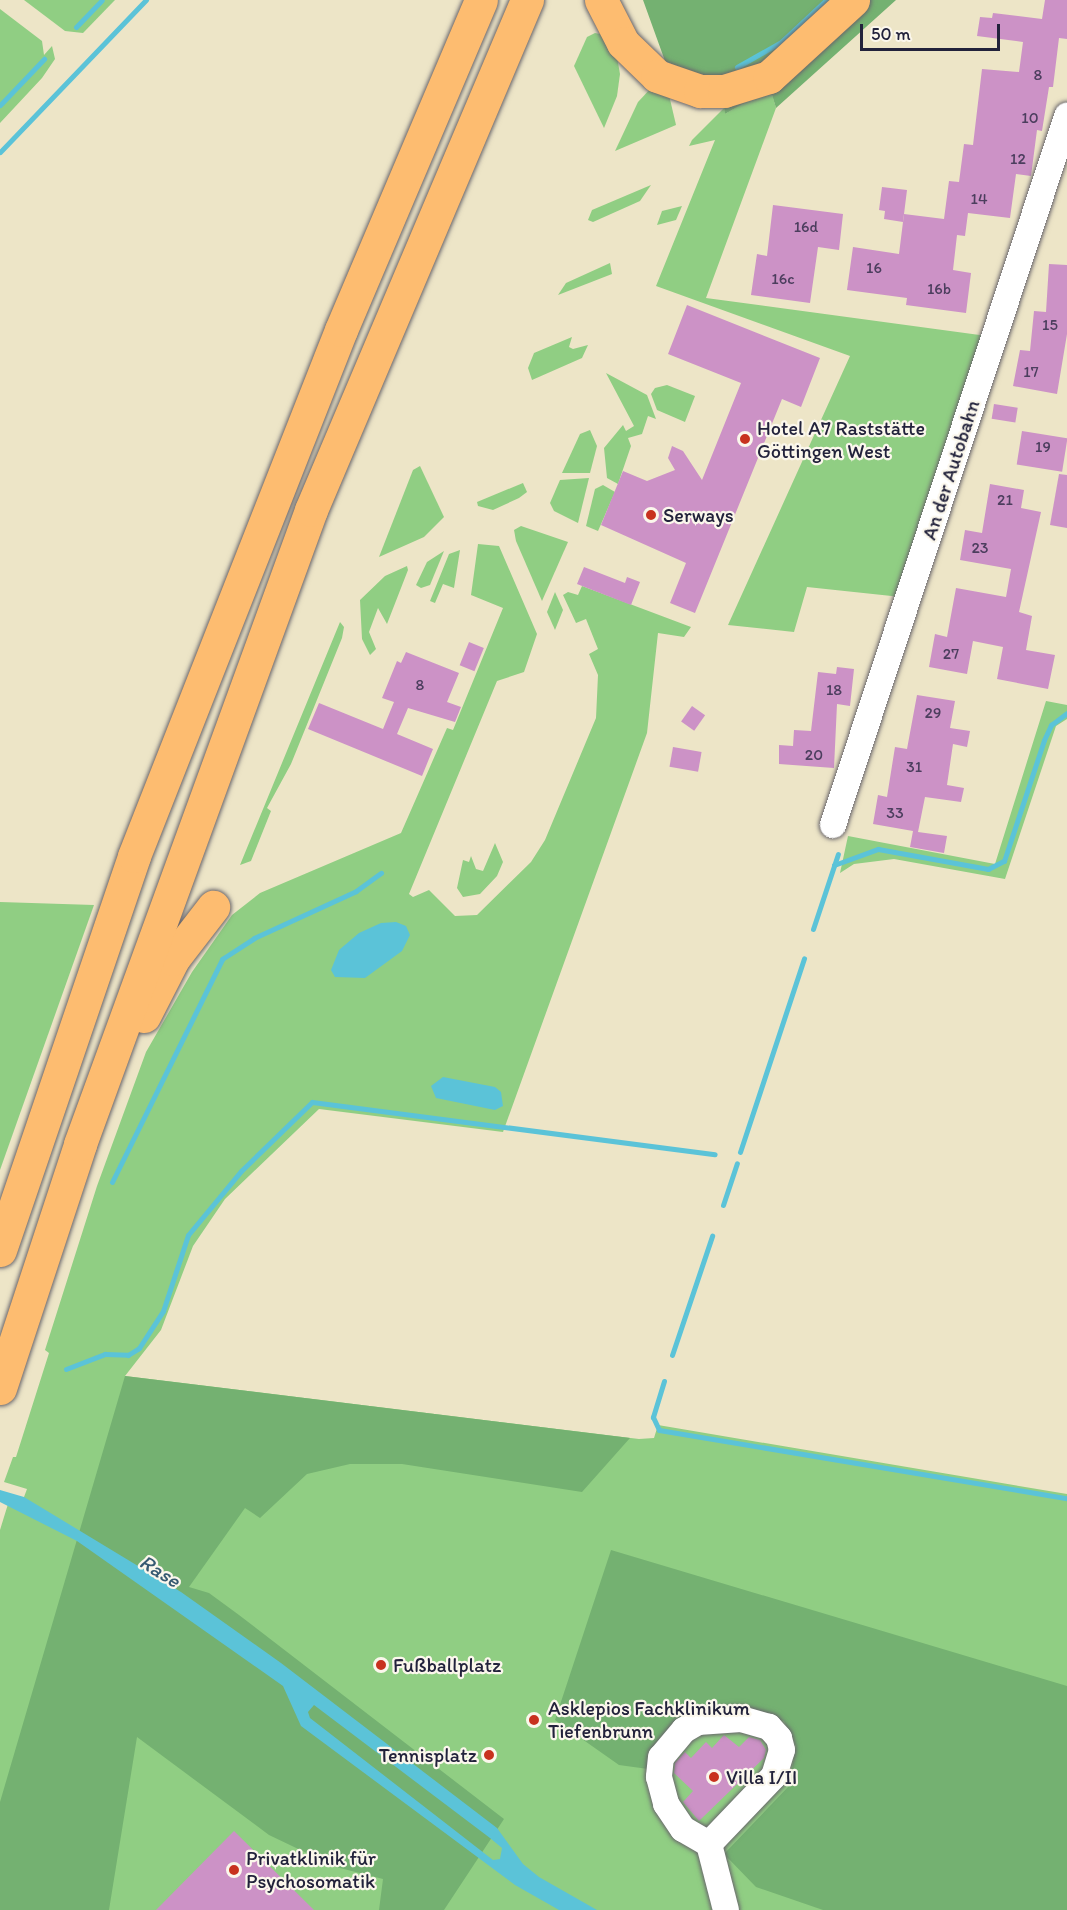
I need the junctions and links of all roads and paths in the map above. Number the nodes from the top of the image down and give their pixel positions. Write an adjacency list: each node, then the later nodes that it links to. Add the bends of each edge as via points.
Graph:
1 (481, 0): 9 (highway, via 341,330 134,856)
2 (527, 0): 8 (highway, via 311,510)
3 (601, 0): 4 (highway, via 623,43 639,63 678,86 700,91 742,88 769,77)
4 (853, 0)
5 (1066, 120): 6 (street, An der Autobahn)
6 (833, 825)
7 (213, 907): 8 (highway, via 173,959)
8 (80, 1144): 10 (highway)
9 (0, 1250)
10 (0, 1388)
11 (709, 1844): 11 (street, via 774,1776 782,1750 770,1727 741,1719 698,1722 676,1738 661,1756 660,1786 673,1817 683,1829); 12 (street)
12 (726, 1910)

